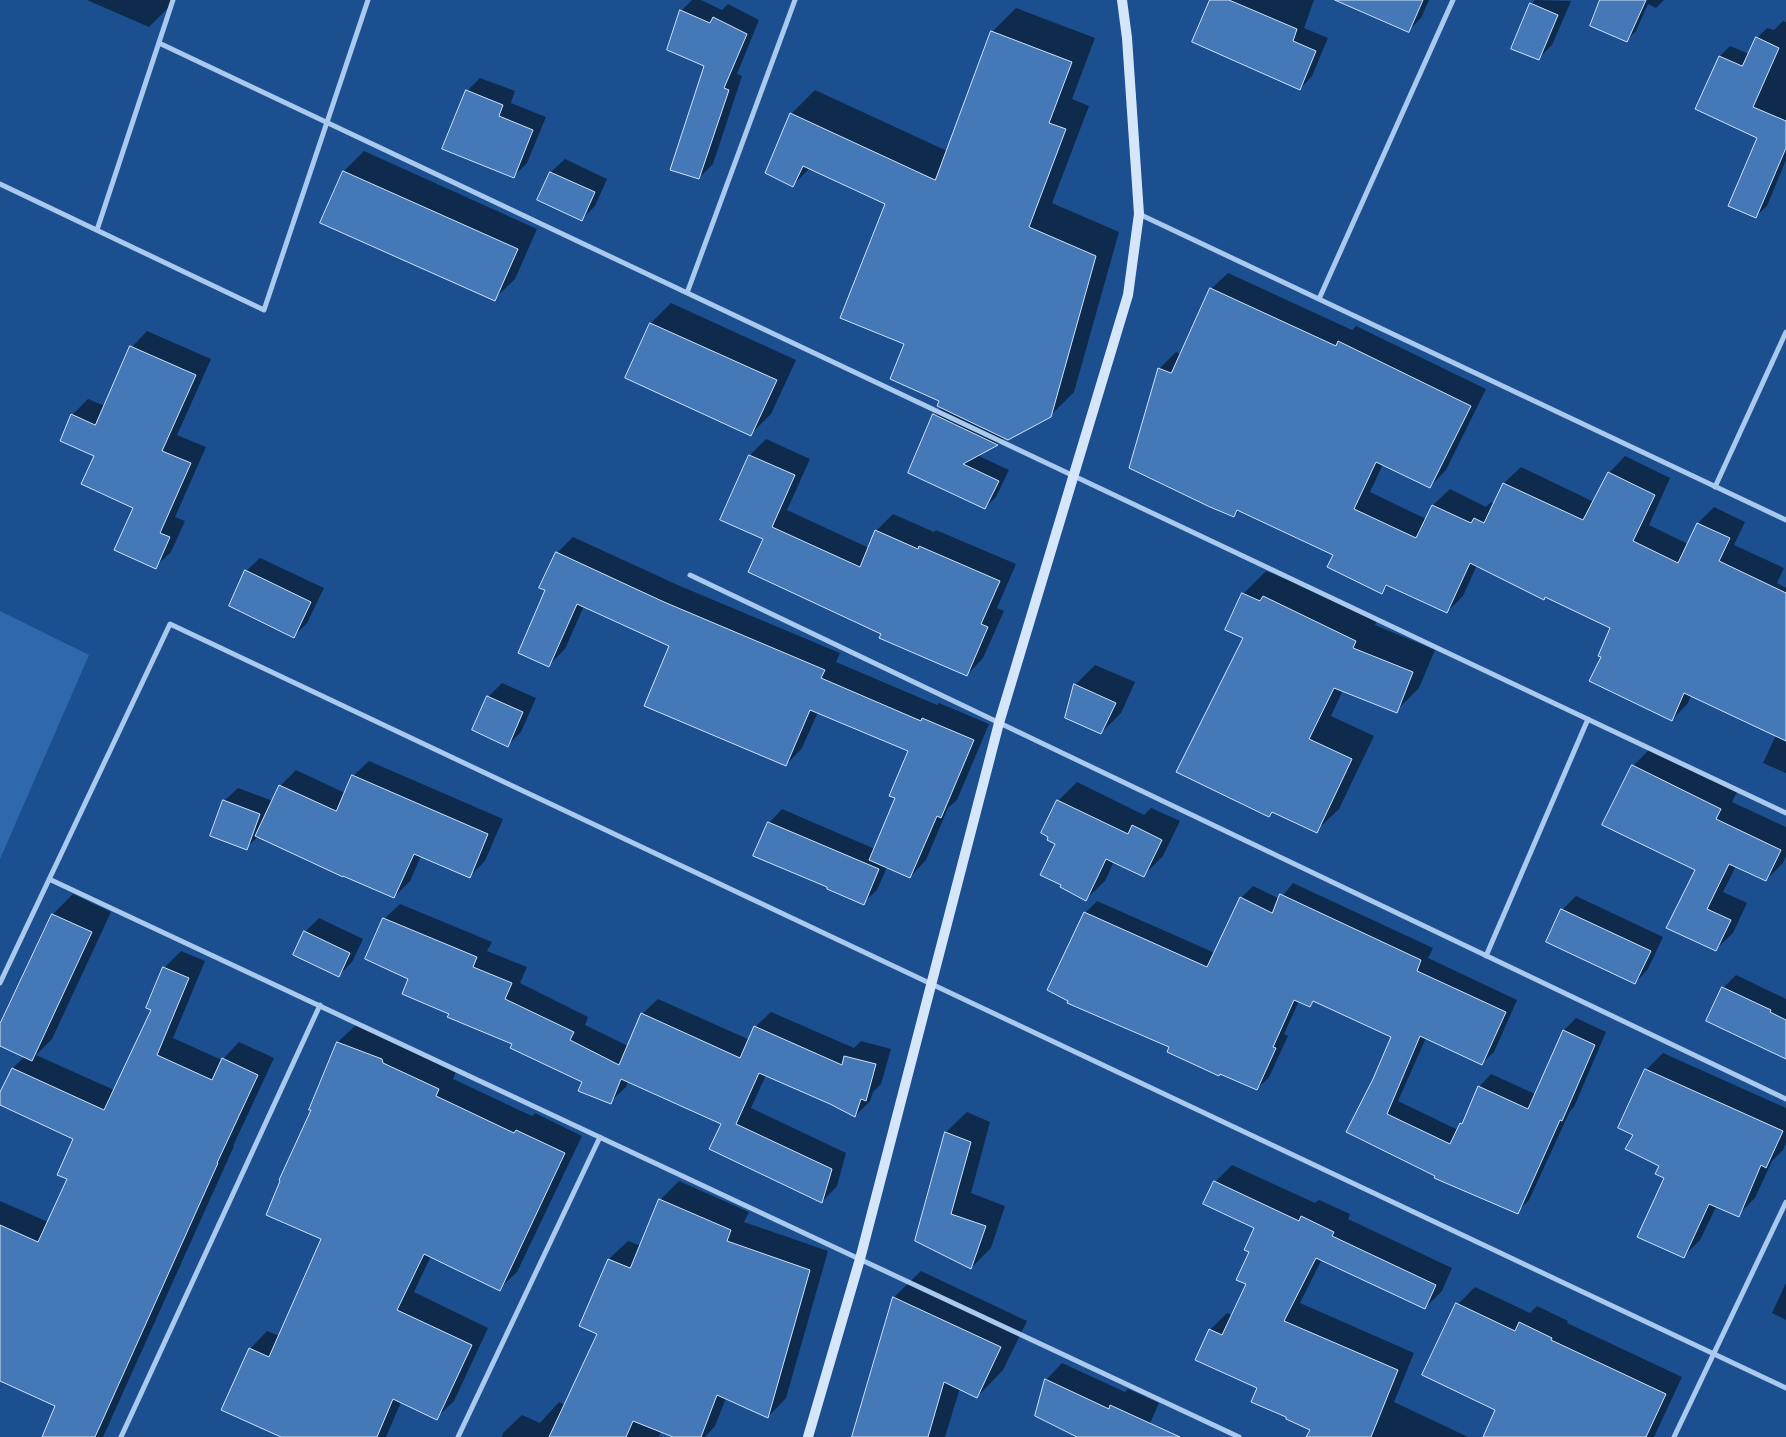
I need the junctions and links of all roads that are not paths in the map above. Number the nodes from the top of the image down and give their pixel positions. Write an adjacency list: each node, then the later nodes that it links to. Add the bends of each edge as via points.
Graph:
1 (173, 0): 6 (street)
2 (368, 0): 7 (street)
3 (796, 0): 11 (street)
4 (1122, 0): 9 (main road)
5 (1453, 0): 12 (street)
6 (159, 43): 7 (street); 10 (street)
7 (327, 123): 10 (street, via 264,310); 11 (street)
8 (0, 184): 10 (street)
9 (1139, 214): 12 (street); 14 (main road, via 1128,295)
10 (97, 230)
11 (687, 293): 14 (street)
12 (1319, 299): 15 (street)
13 (1786, 332): 15 (street)
14 (1074, 476): 18 (street); 19 (main road)
15 (1715, 487): 16 (street)
16 (1786, 520)
17 (690, 575): 19 (street)
18 (1588, 719): 20 (street); 22 (street)
19 (999, 723): 22 (street); 24 (main road)
20 (1786, 813)
21 (49, 879): 23 (street); 24 (street, via 170,624); 25 (street)
22 (1486, 956): 26 (street)
23 (0, 983)
24 (932, 984): 29 (main road); 30 (street)
25 (320, 1006): 27 (street); 32 (street)
26 (1786, 1099)
27 (600, 1137): 29 (street); 33 (street)
28 (1786, 1202): 30 (street)
29 (860, 1259): 34 (main road); 35 (street)
30 (1713, 1354): 31 (street); 36 (street)
31 (1786, 1388)
32 (122, 1437)
33 (458, 1437)
34 (808, 1437)
35 (1239, 1437)
36 (1674, 1437)

